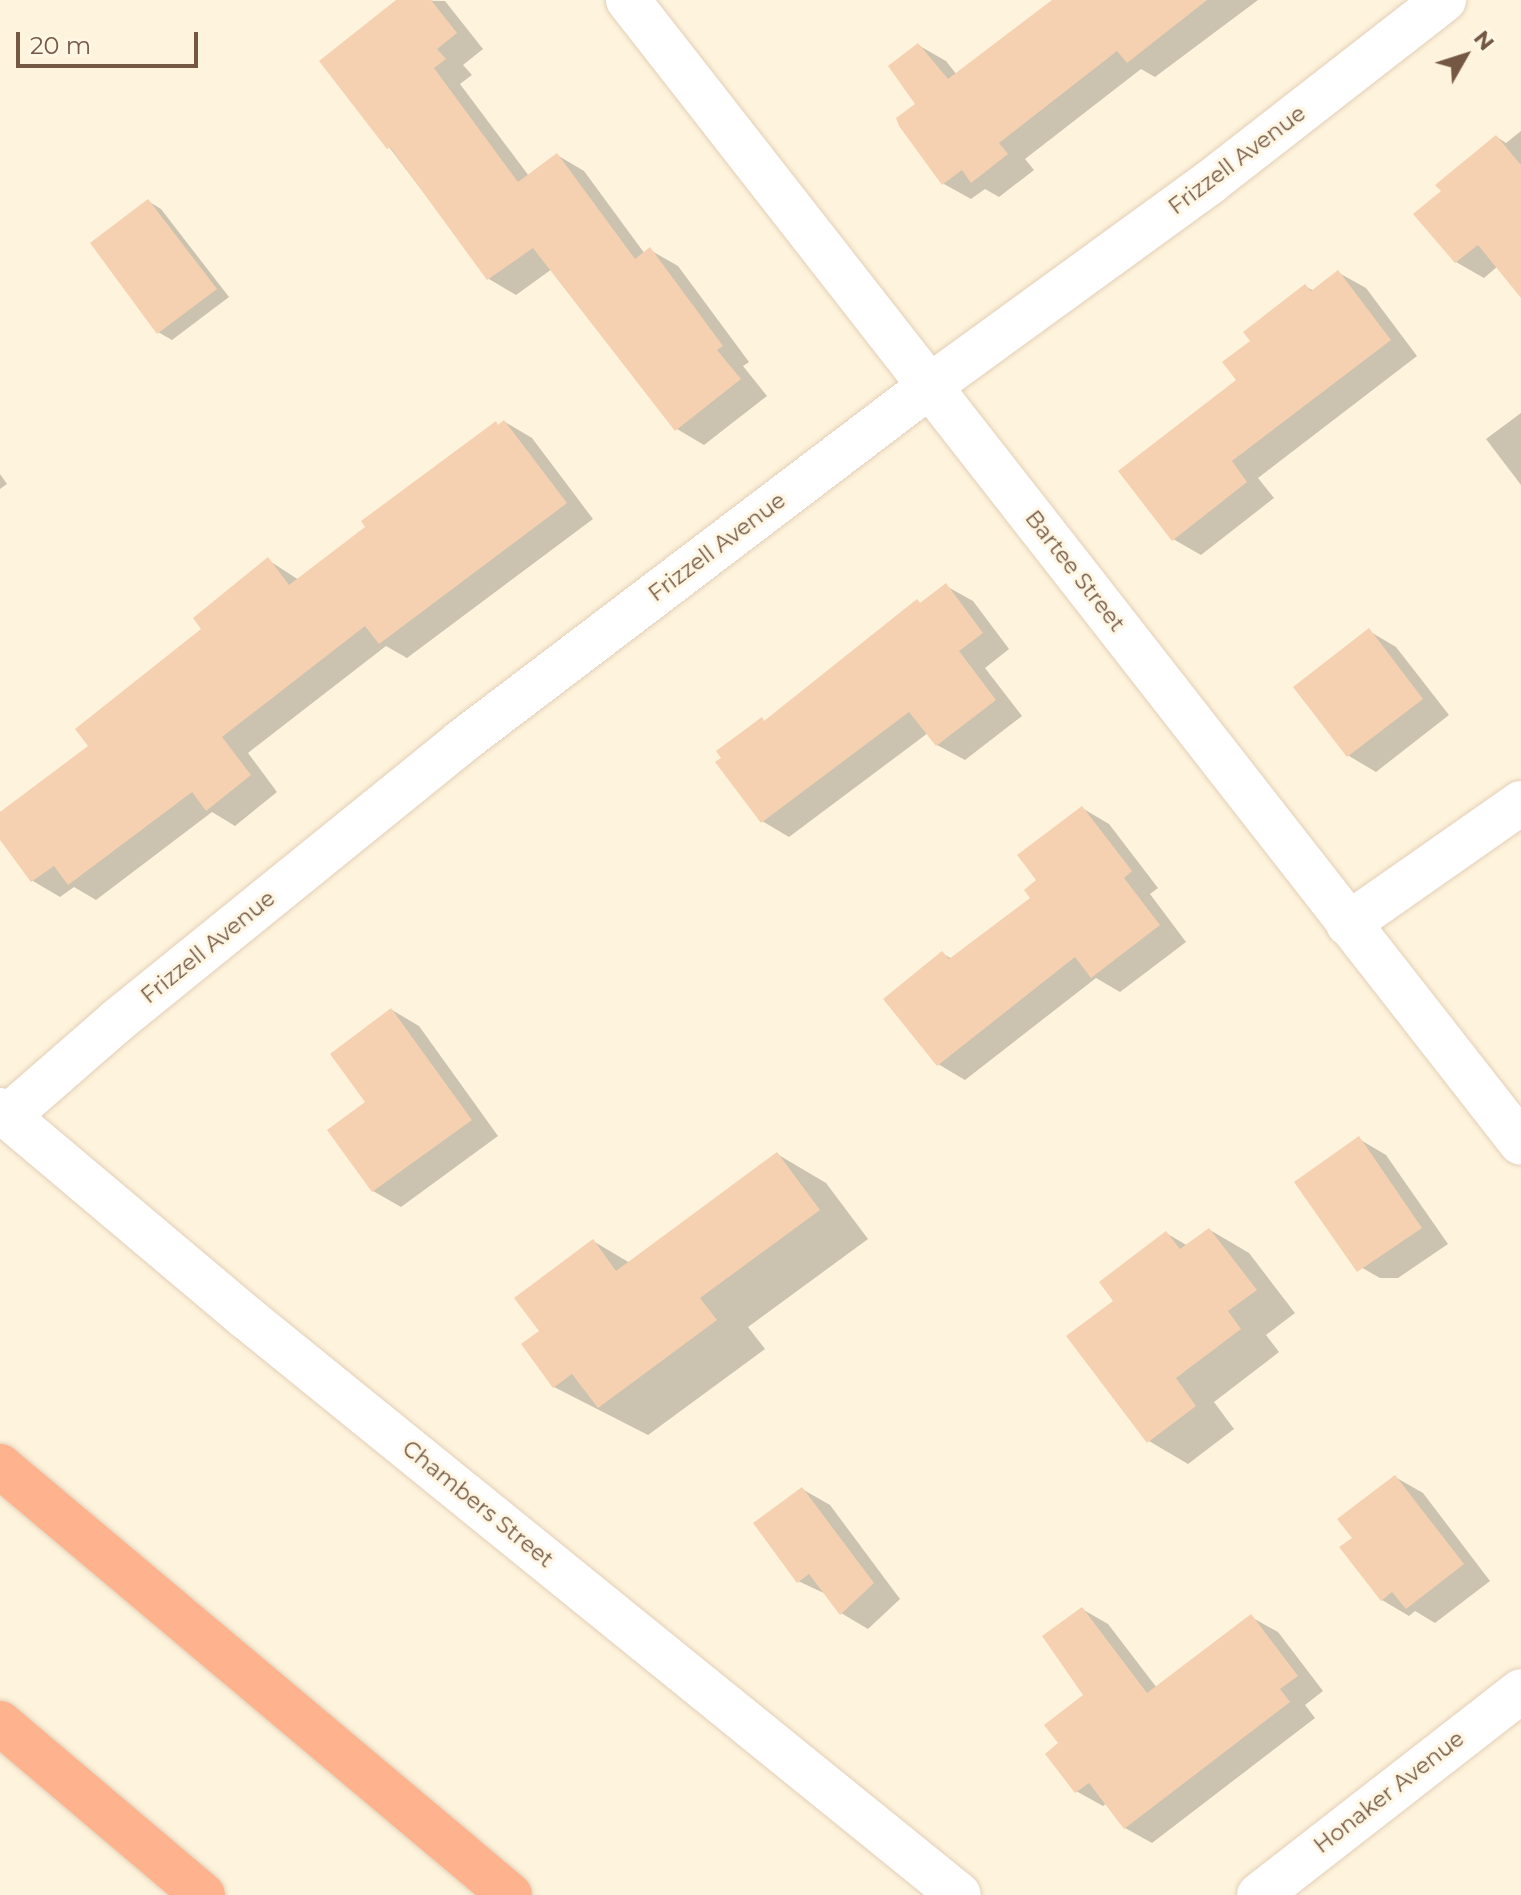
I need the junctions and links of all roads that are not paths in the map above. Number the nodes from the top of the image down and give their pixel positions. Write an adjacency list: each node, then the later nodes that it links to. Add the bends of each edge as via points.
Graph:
1 (628, 0): 3 (street, Bartee Street)
2 (1444, 0): 3 (street, Frizzell Avenue, via 1209,183)
3 (931, 385): 5 (street, Bartee Street); 6 (street, Frizzell Avenue, via 461,742)
4 (1521, 803): 5 (street)
5 (1348, 924): 7 (street, Bartee Street)
6 (4, 1113): 13 (street, Chambers Street, via 247,1318)
7 (1521, 1143)
8 (0, 1466): 12 (highway)
9 (1521, 1691): 14 (street, Honaker Avenue)
10 (0, 1723): 11 (highway)
11 (203, 1895)
12 (510, 1895)
13 (959, 1895)
14 (1259, 1895)

